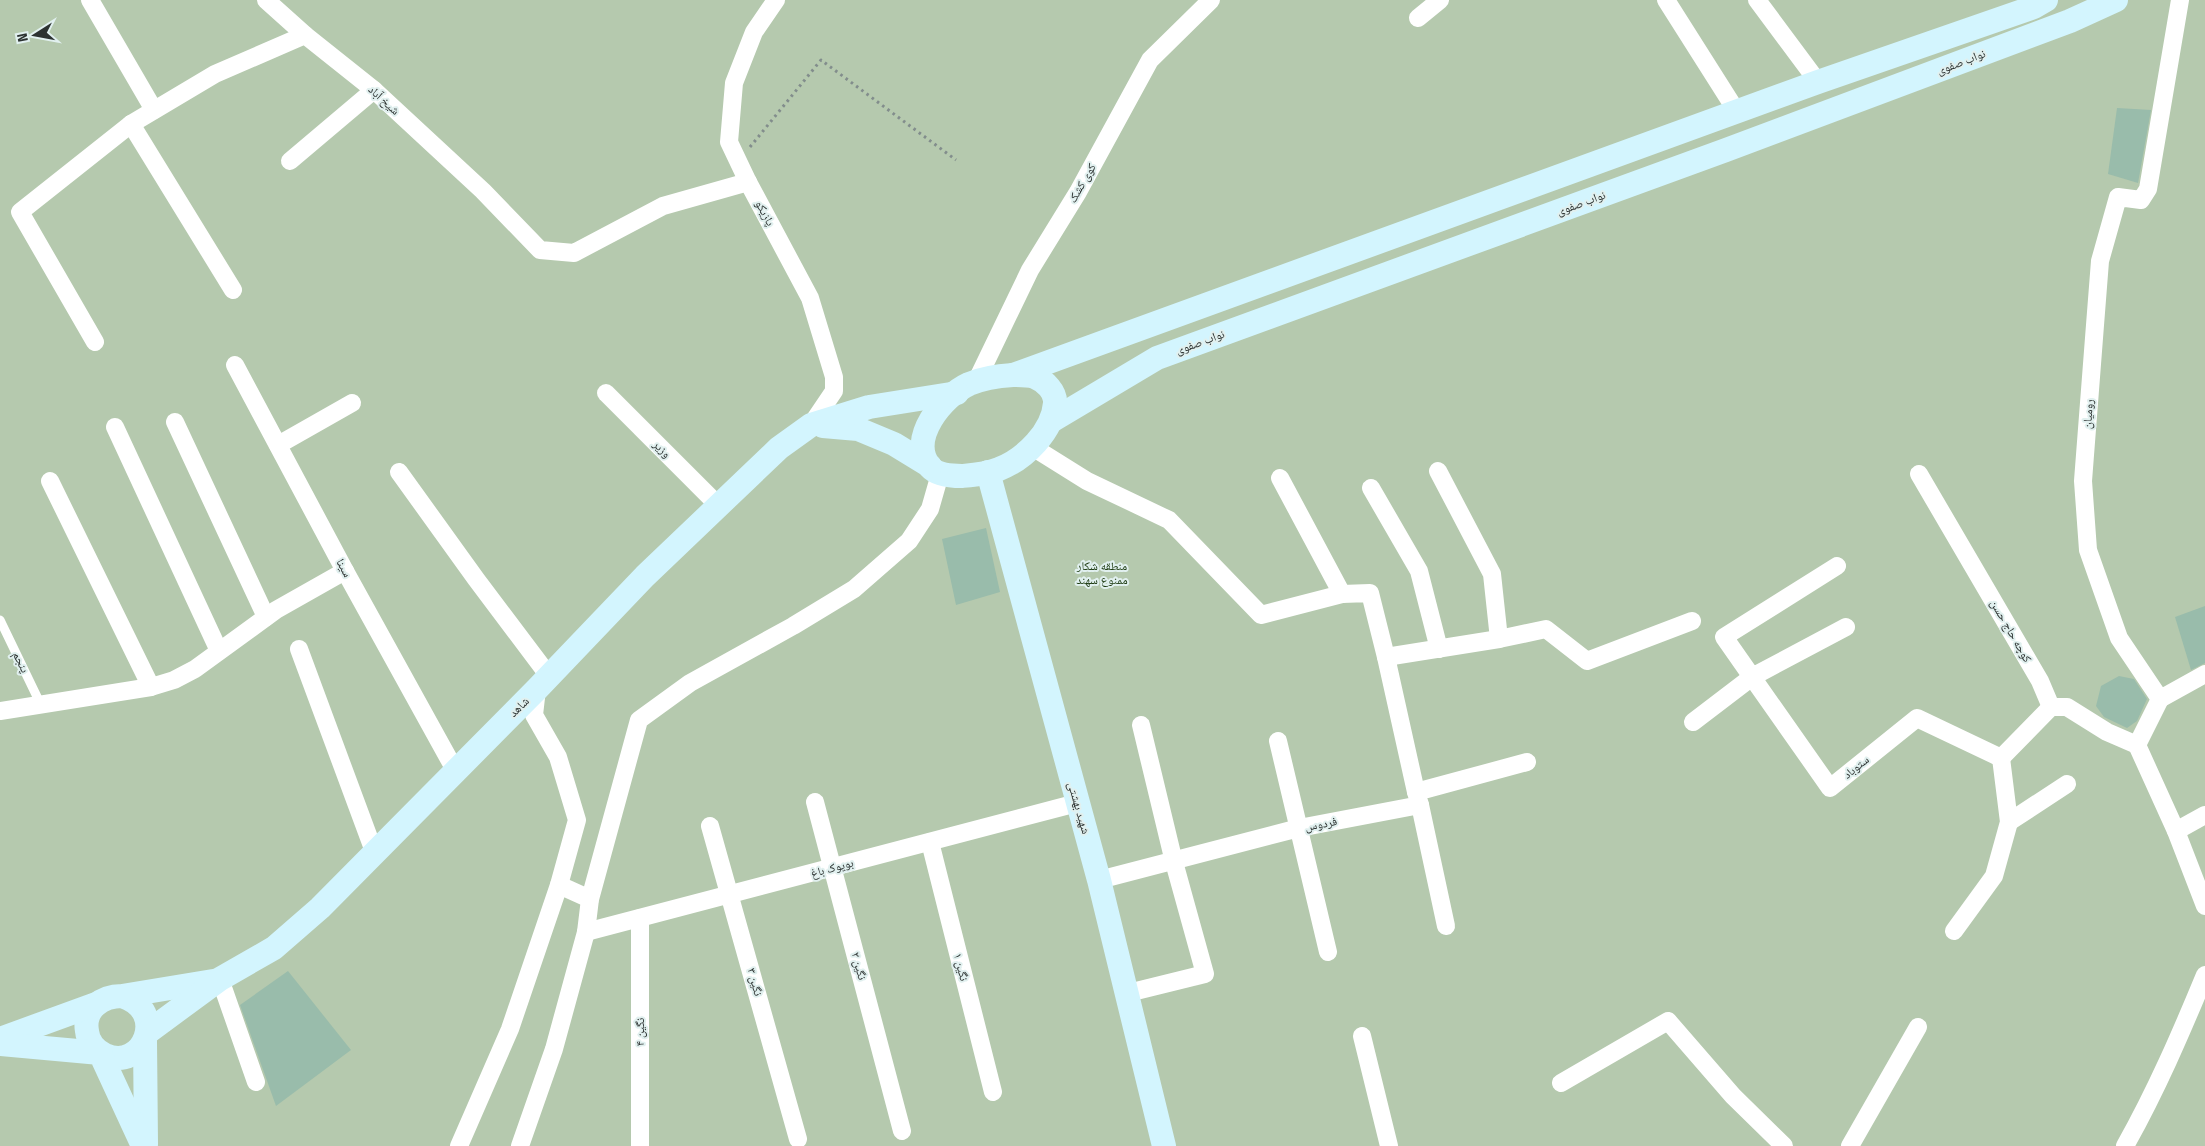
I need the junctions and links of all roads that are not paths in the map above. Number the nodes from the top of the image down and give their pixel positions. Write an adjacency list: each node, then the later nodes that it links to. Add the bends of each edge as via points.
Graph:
1 (90, 0): 15 (street)
2 (266, 0): 12 (street, شیخ آباد)
3 (776, 0): 19 (street, پازیکو, via 754,32 734,83 729,142)
4 (1440, 0): 11 (street)
5 (1666, 0): 16 (street)
6 (1757, 0): 13 (street)
7 (2046, 0): 13 (street, via 2034,7)
8 (2116, 0): 27 (street, نواب صفوی, via 2070,21 1726,150 1157,358)
9 (2180, 0): 58 (street, رومیان, via 2148,190 2141,200 2118,197 2100,261 2083,481 2088,550 2119,638)
10 (1201, 3): 24 (street, کوی کشک, via 1150,60)
11 (1418, 18)
12 (305, 35): 14 (street, شیخ آباد); 15 (street, via 215,74)
13 (1818, 82): 16 (street)
14 (374, 90): 18 (street); 19 (street, شیخ آباد, via 540,250 574,253 663,206)
15 (154, 110): 17 (street)
16 (1737, 112): 23 (street)
17 (130, 124): 20 (street); 21 (street, via 20,212)
18 (290, 161)
19 (748, 182): 29 (street, پازیکو, via 810,298 834,377 834,391)
20 (233, 290)
21 (95, 342)
22 (235, 365): 31 (street, سینا)
23 (1013, 375): 24 (street, via 990,377); 27 (street, via 1035,377 1049,387 1055,400)
24 (967, 388): 29 (street, via 869,407); 33 (street, via 941,406 927,425 922,445)
25 (606, 393): 41 (street, وزیر)
26 (352, 402): 31 (street)
27 (1053, 420): 32 (street)
28 (175, 422): 45 (street)
29 (811, 424): 33 (street, via 858,429 894,444); 41 (street, شاهد, via 779,448)
30 (114, 427): 52 (street)
31 (278, 446): 43 (street, سینا)
32 (1032, 446): 36 (street, via 1019,458); 44 (street, via 1087,481 1170,520 1260,615)
33 (935, 470): 36 (street, via 954,476); 85 (street, via 930,509 909,541 854,589 690,684 639,720)
34 (1438, 471): 49 (street, via 1492,574)
35 (399, 472): 56 (street, via 476,579)
36 (988, 472): 72 (street, شهید بهشتی)
37 (1919, 474): 60 (street, کوچه حاج حسن, via 2040,681)
38 (1280, 478): 44 (street)
39 (50, 481): 57 (street)
40 (1371, 488): 51 (street, via 1419,571)
41 (718, 505): 56 (street, شاهد)
42 (1837, 566): 55 (street, via 1724,637)
43 (345, 571): 45 (street); 68 (street, سینا)
44 (1342, 594): 53 (street, via 1370,593)
45 (266, 617): 52 (street)
46 (0, 620): 59 (lane, پنجم)
47 (1692, 621): 49 (street, via 1587,661 1546,629)
48 (1846, 627): 55 (street)
49 (1499, 639): 51 (street)
50 (299, 649): 79 (street)
51 (1439, 649): 53 (street)
52 (219, 651): 57 (street, via 196,669)
53 (1386, 657): 70 (street)
54 (2205, 674): 58 (street)
55 (1752, 677): 62 (street); 66 (street, ستوباد, via 1830,788 1917,718)
56 (543, 683): 68 (street, شاهد); 83 (street, via 534,715 558,757 577,820)
57 (151, 687): 59 (street)
58 (2160, 699): 65 (street)
59 (41, 705): 61 (street)
60 (2051, 707): 65 (street, via 2067,707 2107,732); 66 (street)
61 (0, 711)
62 (1693, 722)
63 (1141, 725): 80 (street)
64 (1278, 741): 76 (street)
65 (2137, 745): 77 (street)
66 (2001, 758): 74 (street)
67 (1527, 762): 70 (street, فردوس)
68 (455, 770): 79 (street, شاهد)
69 (2067, 784): 74 (street)
70 (1418, 798): 76 (street, فردوس); 88 (street)
71 (815, 802): 81 (street, نگین ۲)
72 (1077, 803): 78 (street, بویوک باغ); 82 (street, شهید بهشتی)
73 (2205, 815): 77 (street)
74 (2009, 822): 89 (street, via 1994,876)
75 (710, 826): 84 (street, نگین ۳)
76 (1299, 828): 80 (street, فردوس); 91 (street)
77 (2176, 831): 86 (street)
78 (930, 842): 81 (street, بویوک باغ); 105 (street, نگین ۱)
79 (375, 854): 93 (street, شاهد, via 274,948)
80 (1174, 862): 82 (street, فردوس); 94 (street, via 1205,974)
81 (833, 868): 84 (street, بویوک باغ); 106 (street, نگین ۲)
82 (1099, 880): 94 (street, شهید بهشتی)
83 (559, 884): 85 (street); 109 (street, via 510,1028)
84 (731, 894): 87 (street, بویوک باغ); 107 (street, نگین ۳)
85 (590, 899): 90 (street)
86 (2205, 906)
87 (640, 918): 90 (street, بویوک باغ); 111 (street, نگین ۴)
88 (1446, 926)
89 (1954, 931)
90 (586, 932): 110 (street, via 554,1049)
91 (1328, 952)
92 (2205, 975): 116 (street, via 2192,1009)
93 (220, 980): 95 (street); 98 (street, شاهد); 103 (street)
94 (1128, 994): 112 (street, شهید بهشتی)
95 (122, 996): 96 (street, via 112,996); 98 (street, via 145,1012)
96 (96, 1004): 100 (street); 102 (street, via 86,1029 88,1038)
97 (1918, 1027): 115 (street)
98 (146, 1036): 102 (street, via 139,1049 131,1055 120,1058); 108 (street)
99 (1362, 1036): 113 (street)
100 (0, 1039)
101 (0, 1044): 102 (street)
102 (100, 1053): 108 (street)
103 (256, 1082)
104 (1561, 1083): 114 (street, via 1668,1021 1733,1096)
105 (993, 1092)
106 (902, 1131)
107 (798, 1138)
108 (144, 1146)
109 (458, 1146)
110 (520, 1146)
111 (640, 1146)
112 (1164, 1146)
113 (1389, 1146)
114 (1784, 1146)
115 (1850, 1146)
116 (2125, 1146)

